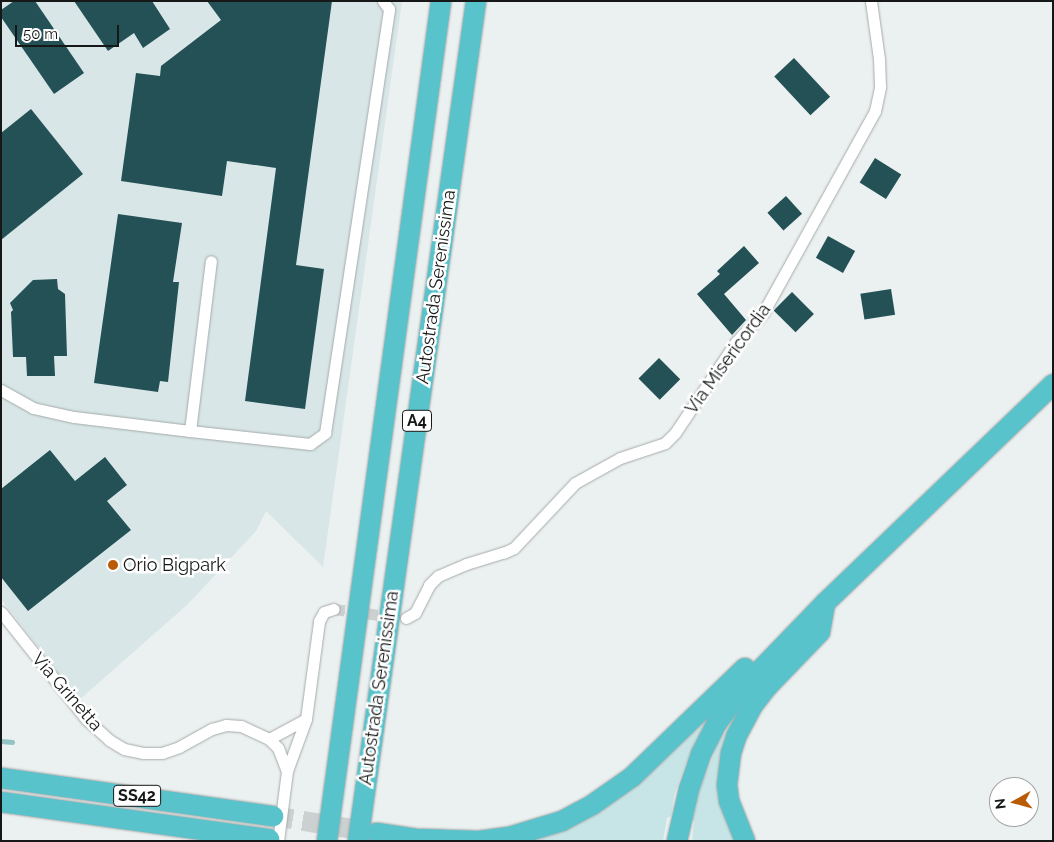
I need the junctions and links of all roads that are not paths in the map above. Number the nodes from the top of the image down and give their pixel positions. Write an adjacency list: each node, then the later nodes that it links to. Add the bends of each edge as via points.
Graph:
1 (383, 1): 9 (street, via 389,9 325,433 310,444)
2 (441, 1): 23 (highway, Autostrada Serenissima / A4)
3 (476, 1): 24 (highway, Autostrada Serenissima / A4)
4 (871, 1): 13 (street, Via Misericordia, via 879,59 880,87 875,111 763,312 736,342 675,434 665,443 620,458 585,476 564,493 514,548 438,576 429,585 415,612)
5 (211, 261): 9 (street)
6 (1053, 376): 8 (highway)
7 (1, 390): 9 (street, via 33,408 49,412)
8 (1046, 390): 10 (highway)
9 (190, 431)
10 (825, 603): 22 (highway, via 800,612 673,739 632,777 592,805 562,821 509,837 479,841); 25 (highway, via 741,690 717,724 689,789); 26 (highway, via 820,632 768,686 736,735 730,753 727,785 729,802)
11 (334, 609): 14 (street, via 324,612 319,621)
12 (1, 612): 15 (street, Via Grinetta, via 86,719 124,749 162,753 226,725 241,726)
13 (406, 618)
14 (306, 719): 15 (street); 16 (street)
15 (269, 739): 16 (street, via 278,748)
16 (287, 771): 21 (street)
17 (1, 778): 19 (highway, SS42)
18 (1, 802): 21 (highway, SS42)
19 (273, 816)
20 (376, 833): 22 (highway)
21 (274, 840)
22 (426, 840)
23 (327, 841)
24 (358, 841)
25 (677, 841)
26 (745, 841)

